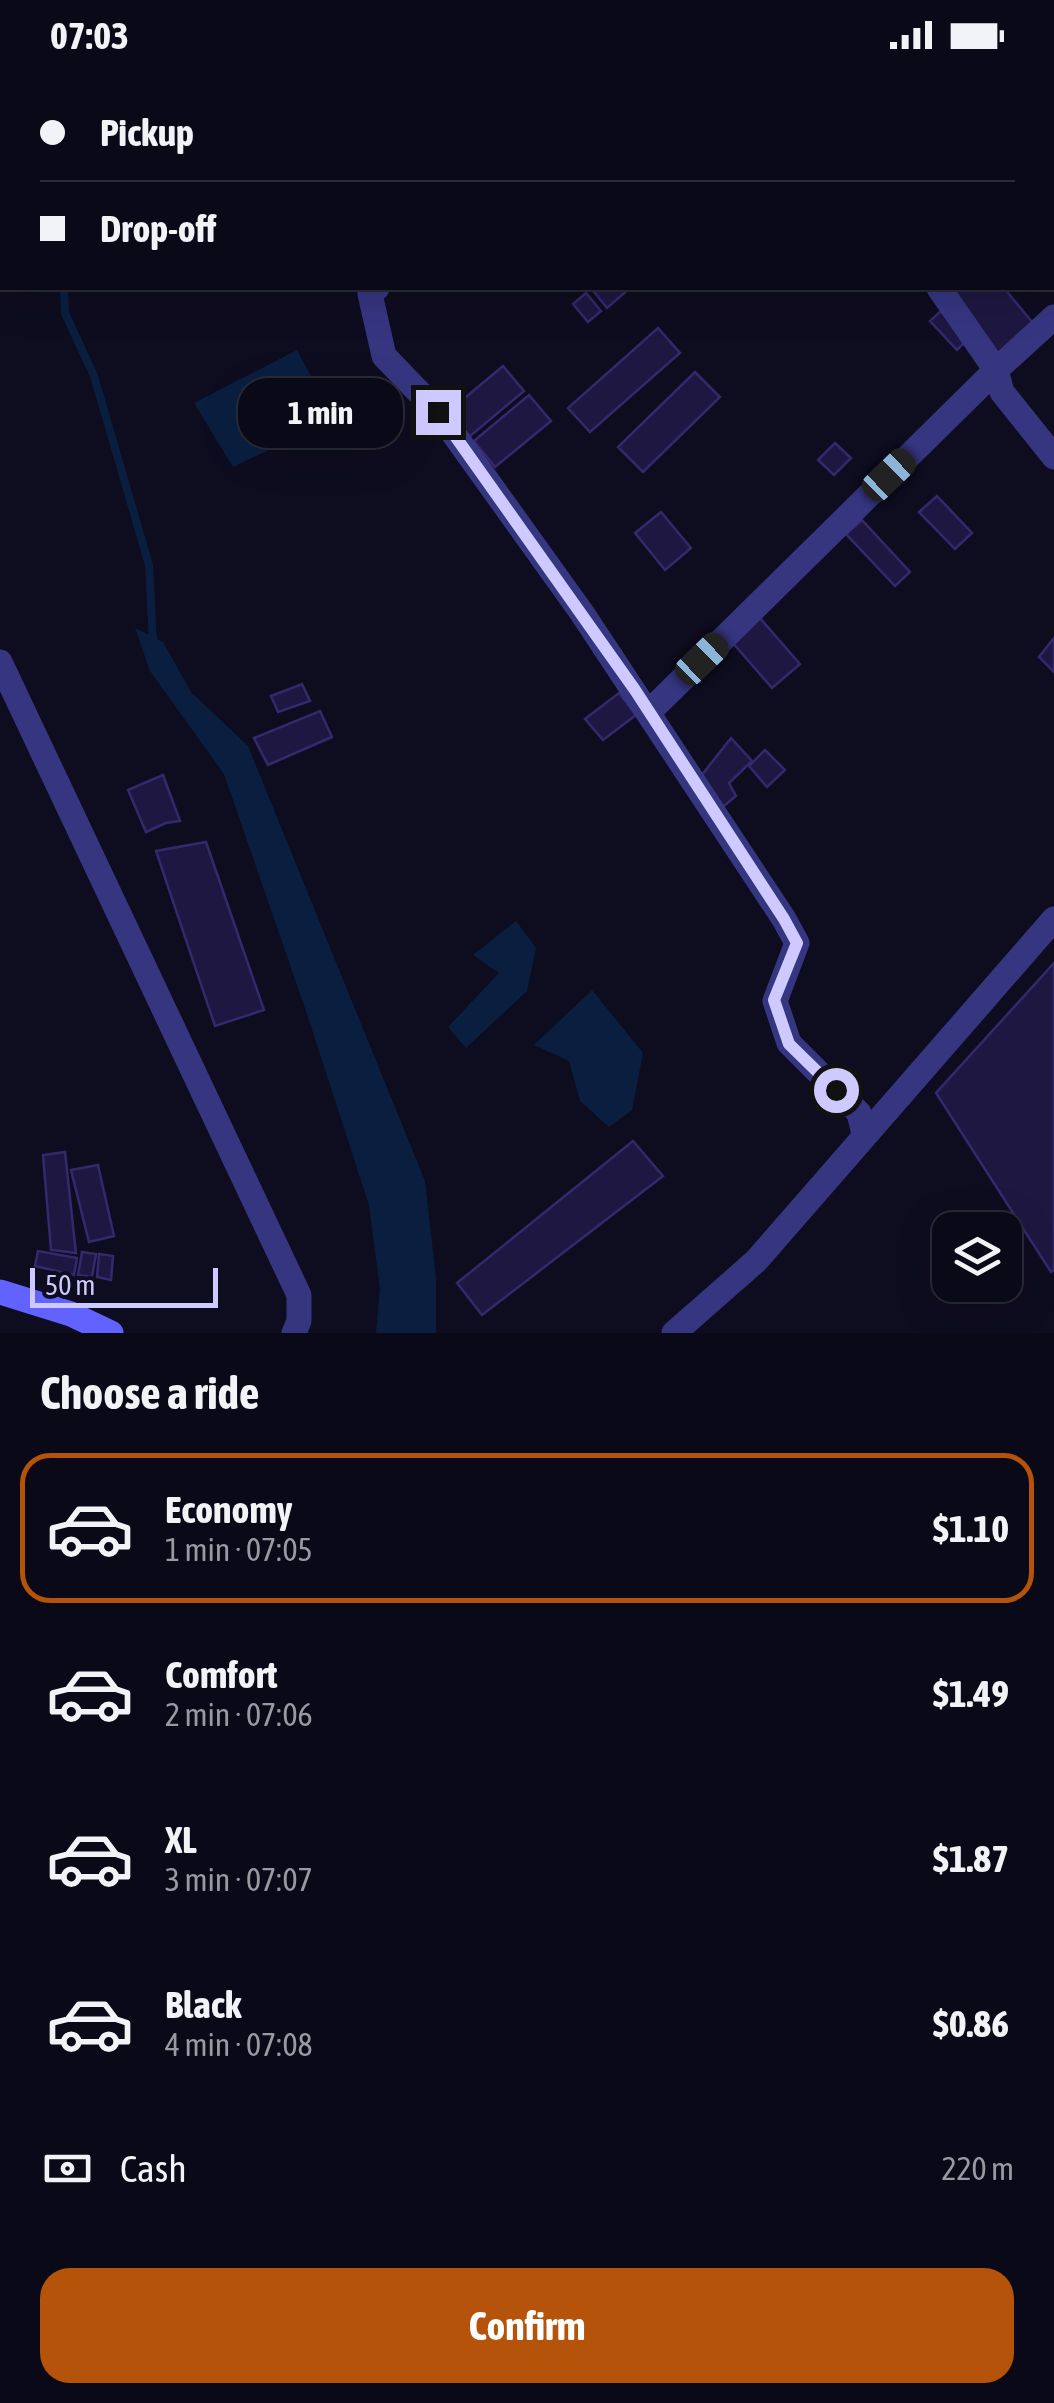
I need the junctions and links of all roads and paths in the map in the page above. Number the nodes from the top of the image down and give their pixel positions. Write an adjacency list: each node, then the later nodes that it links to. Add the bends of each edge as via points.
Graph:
1 (375, 290): 7 (street, via 370,294 384,356 438,412)
2 (940, 290): 4 (street)
3 (1054, 317): 4 (street)
4 (996, 370): 5 (street, via 1002,392); 7 (street)
5 (1054, 457)
6 (0, 662): 12 (street, via 298,1295)
7 (649, 712): 9 (street, via 797,943 774,1000 789,1044 859,1114)
8 (1054, 919): 9 (street)
9 (864, 1134): 13 (street, via 756,1261)
10 (0, 1292): 11 (main road)
11 (110, 1333)
12 (294, 1333)
13 (674, 1333)

